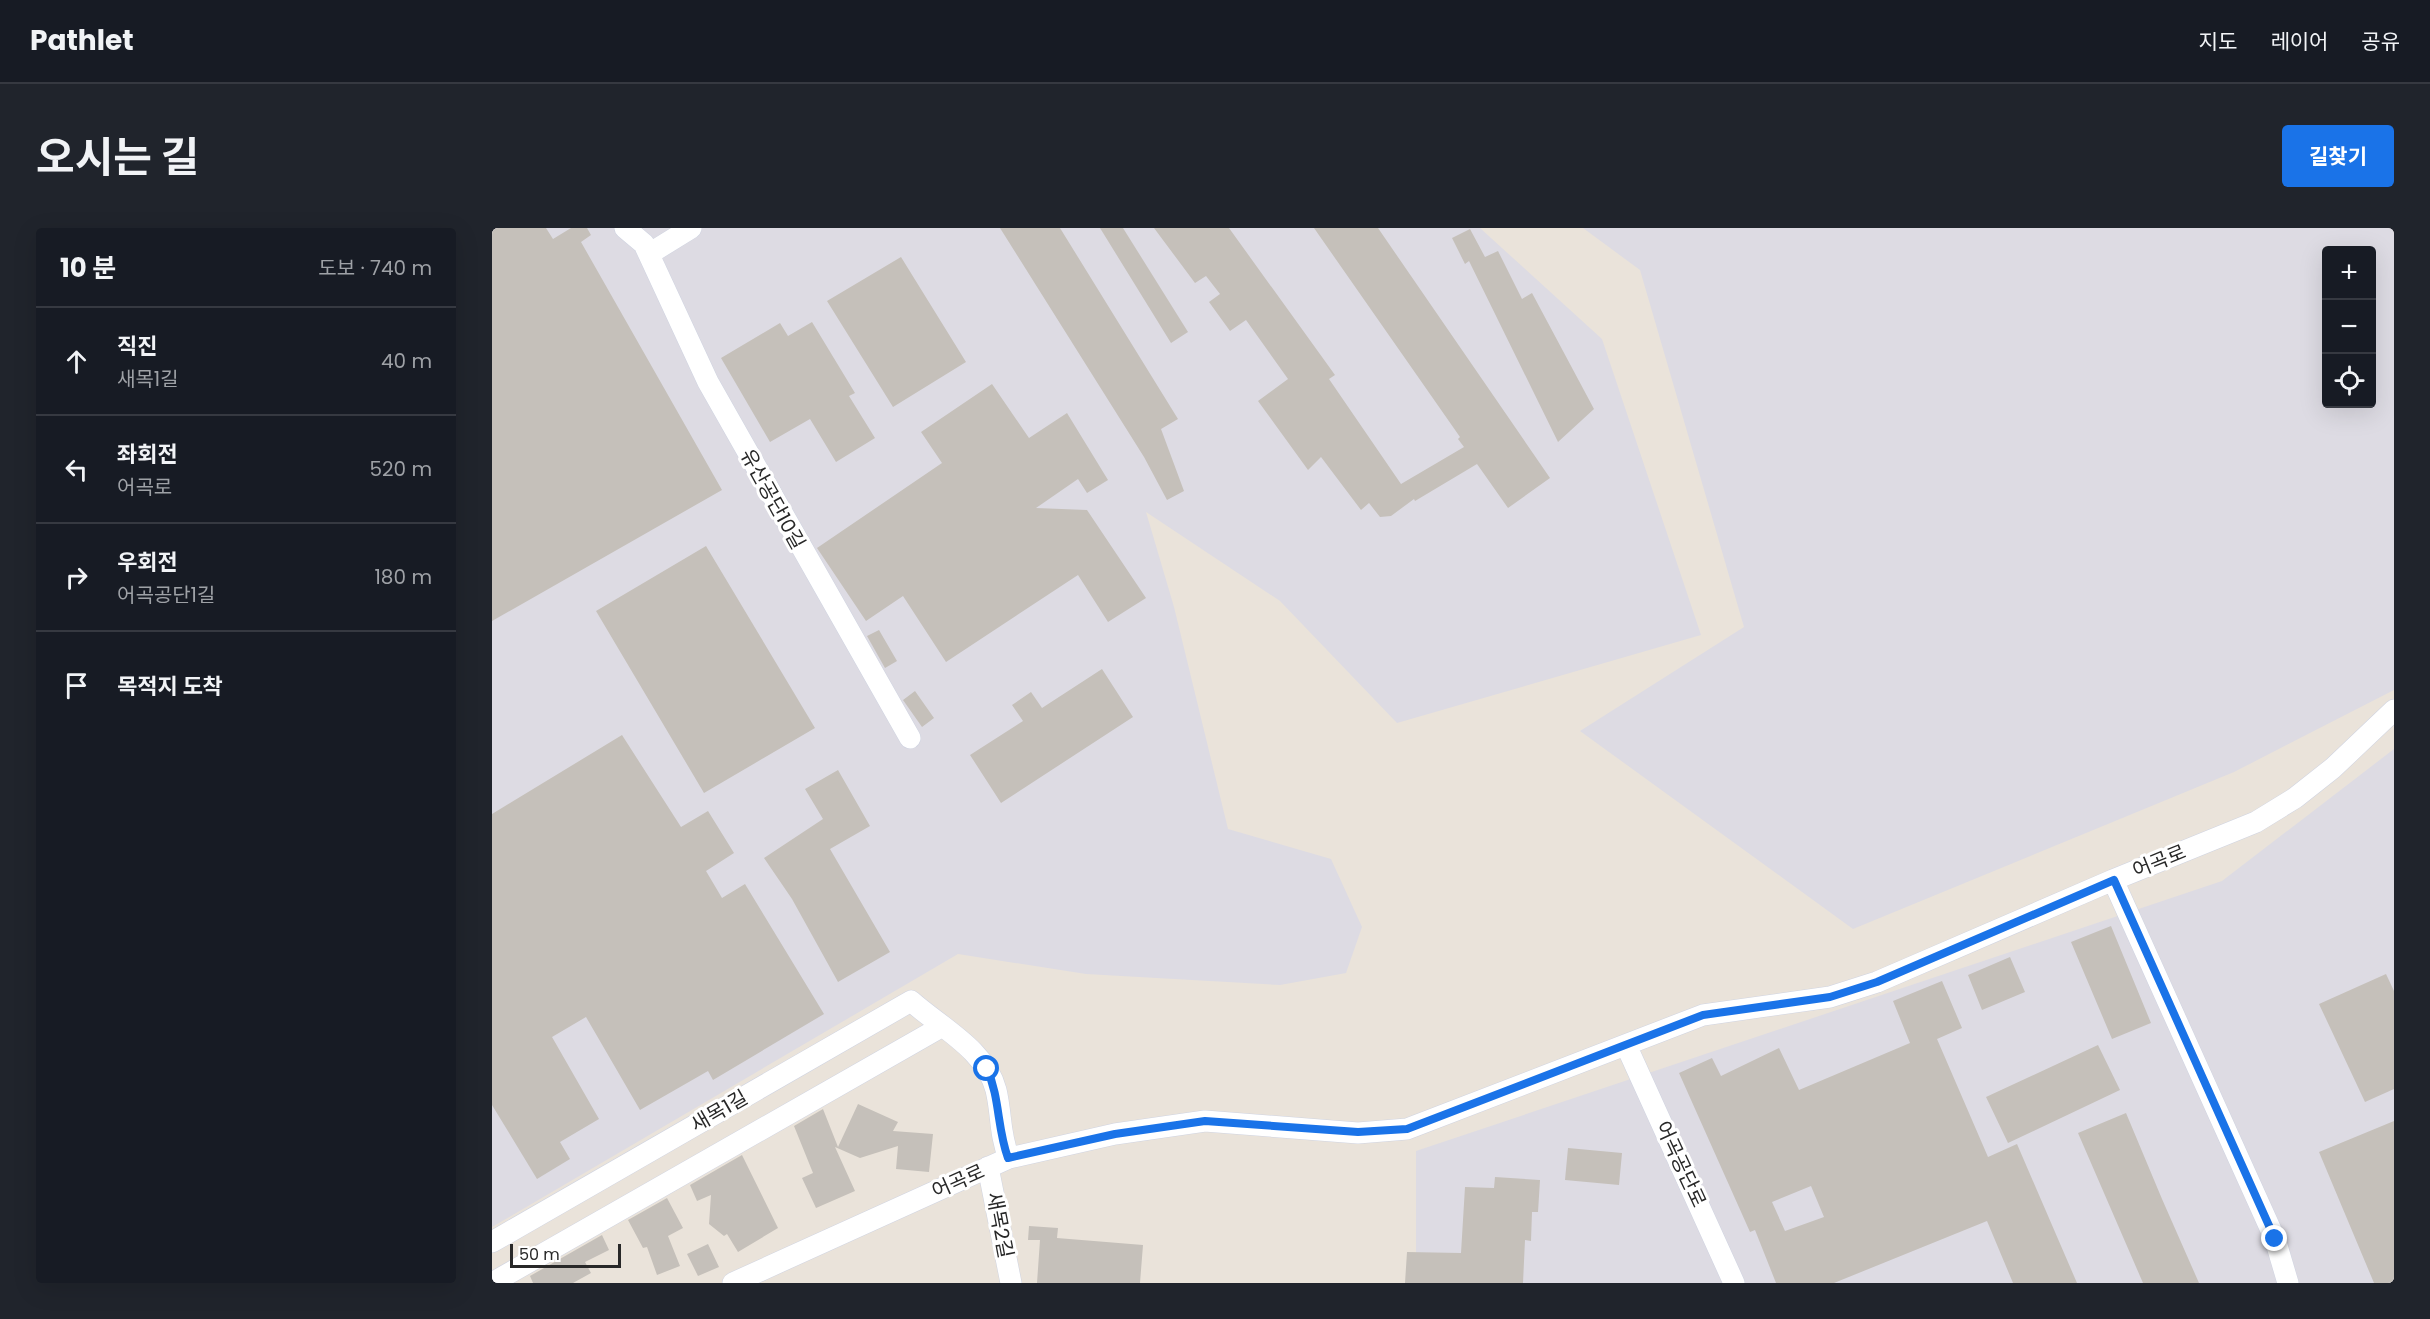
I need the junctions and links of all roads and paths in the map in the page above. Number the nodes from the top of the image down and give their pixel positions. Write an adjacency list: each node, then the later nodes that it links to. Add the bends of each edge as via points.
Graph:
1 (625, 228): 3 (street, 유산공단10길, via 644,244)
2 (691, 228): 3 (street)
3 (649, 254): 5 (street, 유산공단10길, via 708,382)
4 (2394, 710): 6 (street, 어곡로, via 2333,768 2256,822)
5 (909, 738)
6 (2114, 880): 8 (street, 어곡로, via 1877,982 1830,997 1703,1015); 16 (street, via 2275,1239)
7 (941, 1027): 9 (street, 새목1길, via 976,1053 987,1069 995,1087 1000,1138); 11 (street, 새목1길, via 910,1001); 12 (street, 새목1길)
8 (1626, 1045): 9 (street, 어곡로, via 1407,1129 1358,1132 1205,1121 1115,1134); 15 (street, 어곡공단로)
9 (1008, 1158): 10 (street, 어곡로)
10 (988, 1167): 13 (street, 어곡로); 14 (street, 새목2길)
11 (492, 1242)
12 (492, 1283)
13 (733, 1283)
14 (1011, 1283)
15 (1734, 1283)
16 (2289, 1283)

